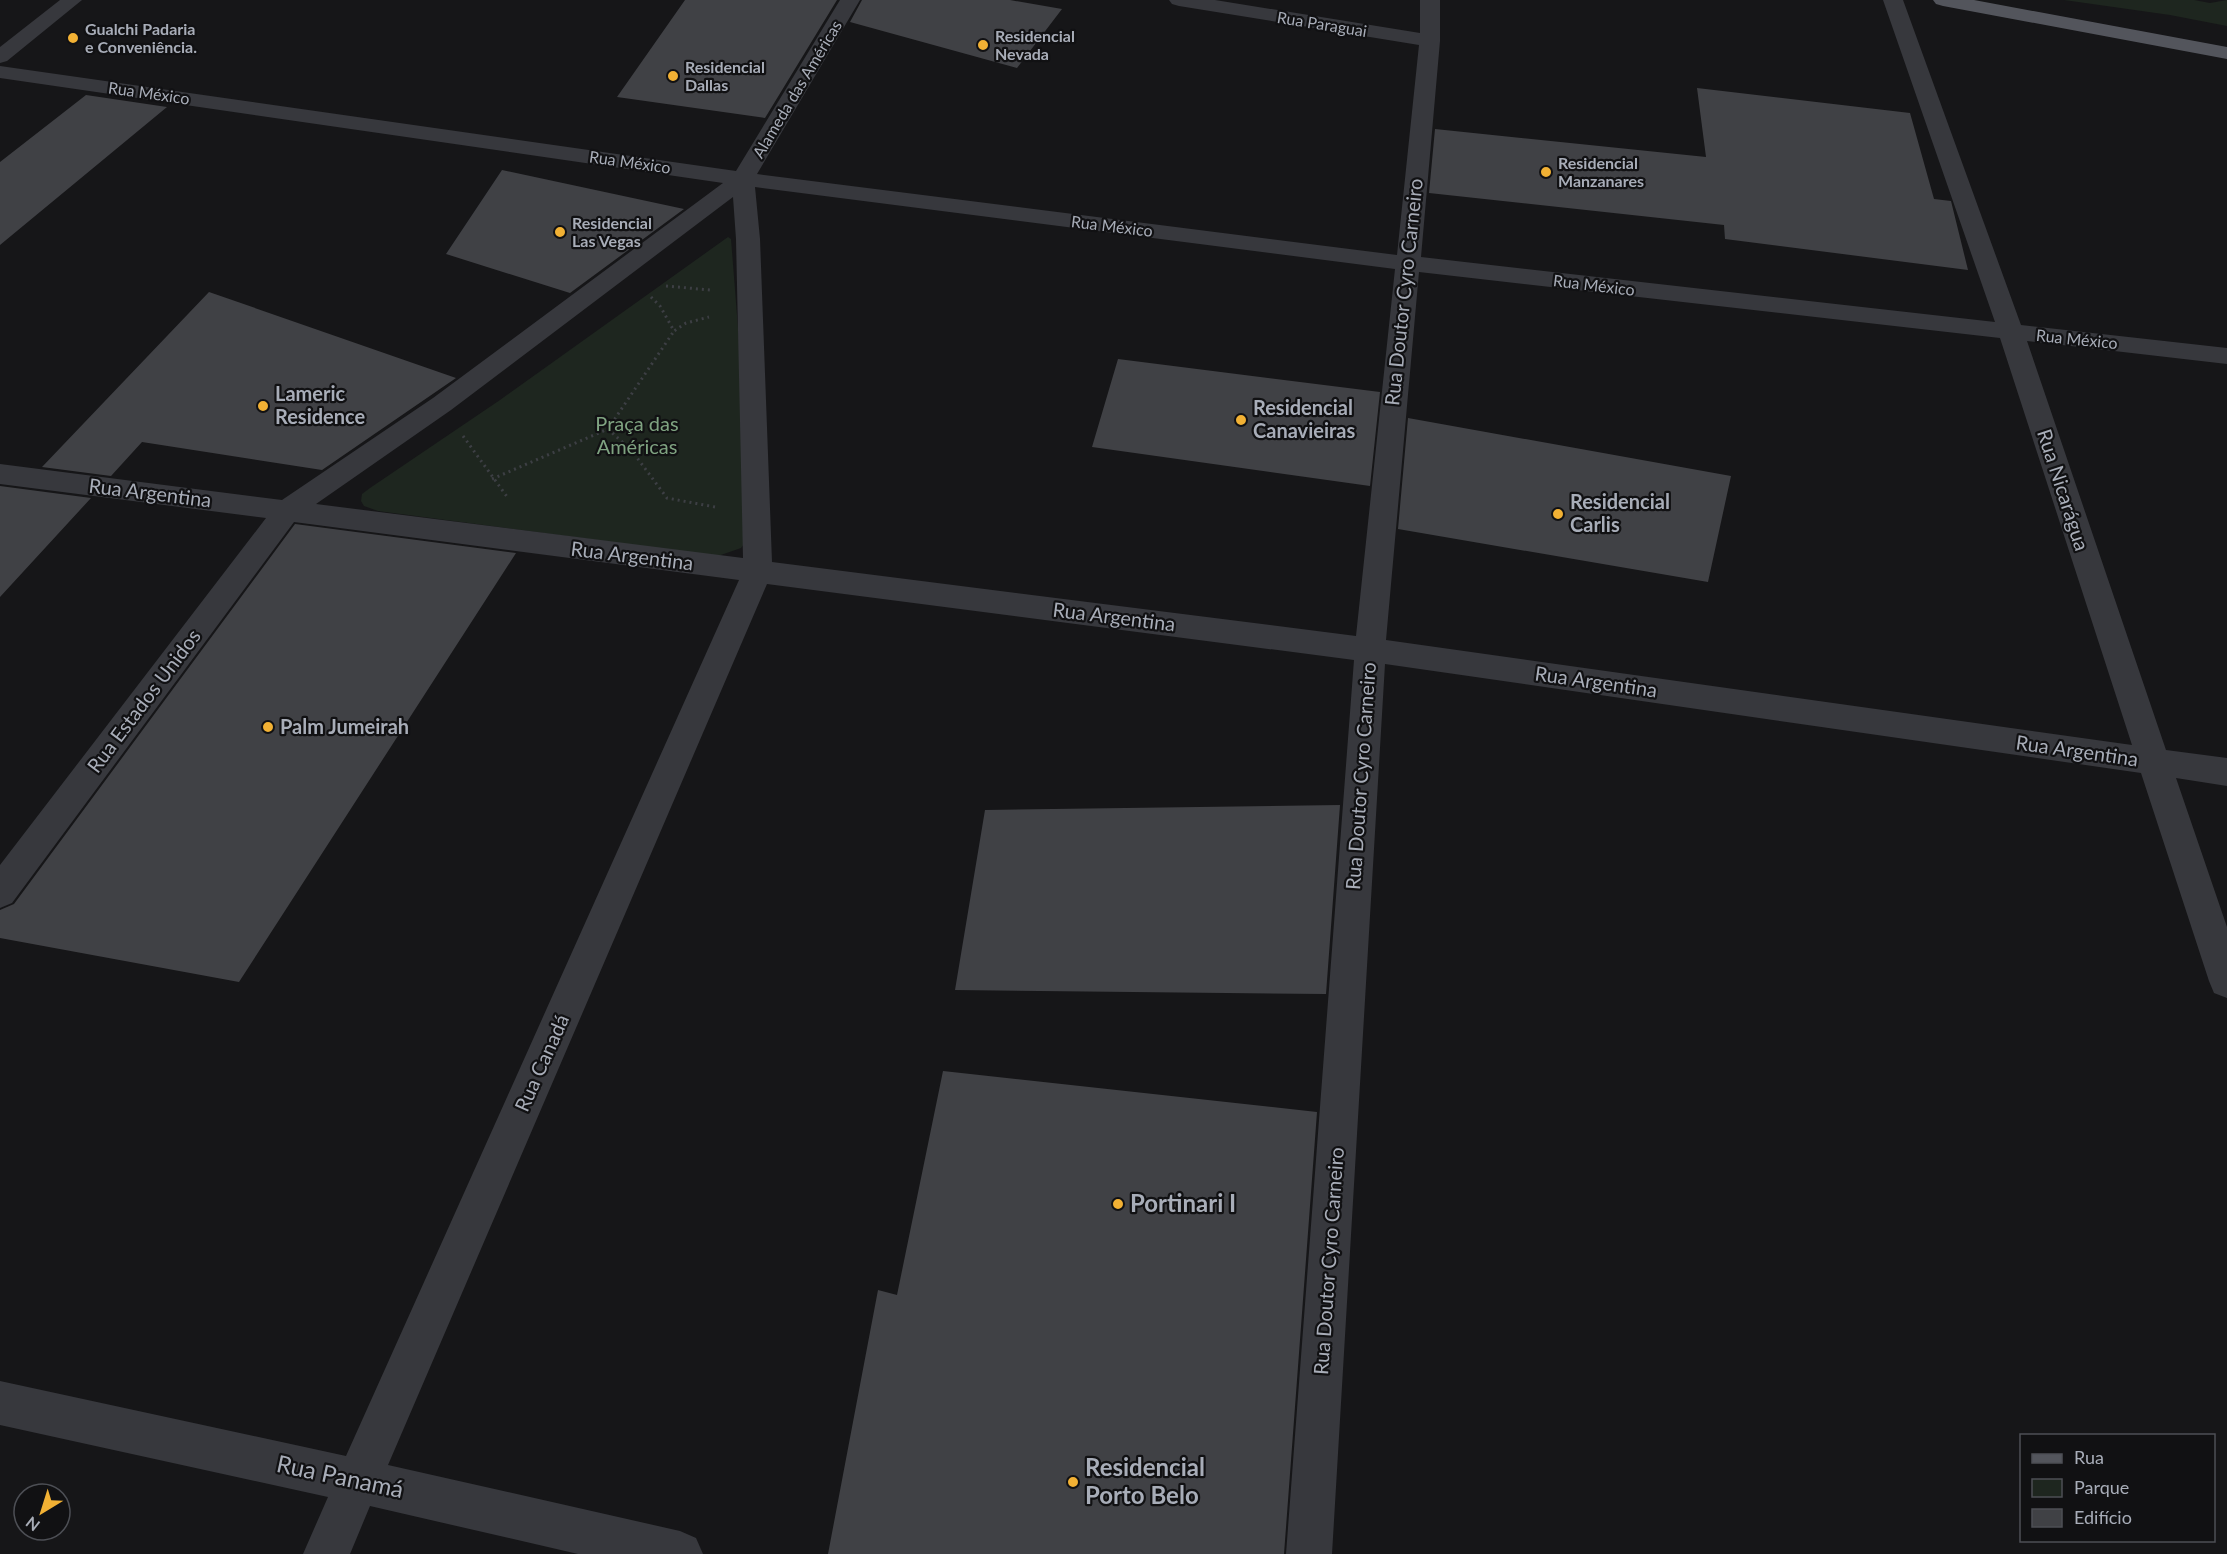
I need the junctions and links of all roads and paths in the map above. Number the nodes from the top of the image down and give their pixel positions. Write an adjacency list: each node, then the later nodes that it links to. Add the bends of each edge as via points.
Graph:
1 (72, 0): 9 (street)
2 (850, 0): 11 (street, Alameda das Américas)
3 (1179, 0): 7 (street, Rua Paraguai)
4 (1430, 0): 7 (street, Rua Doutor Cyro Carneiro)
5 (1893, 0): 18 (street, Rua Nicarágua)
6 (1943, 0): 8 (main road)
7 (1430, 41): 12 (street, Rua Doutor Cyro Carneiro)
8 (2227, 52)
9 (0, 57)
10 (0, 72): 11 (street, Rua México)
11 (743, 179): 12 (street, Rua México); 26 (street, via 442,404); 27 (street)
12 (1406, 263): 18 (street, Rua México); 28 (street, Rua Doutor Cyro Carneiro)
13 (675, 279): 14 (path)
14 (666, 286): 15 (path); 17 (path, via 651,297)
15 (718, 291)
16 (714, 316): 17 (path)
17 (674, 330): 20 (path)
18 (2010, 332): 19 (street, Rua México); 29 (street, Rua Nicarágua)
19 (2227, 356)
20 (608, 429): 23 (path); 25 (path, via 632,451 667,498)
21 (453, 441): 23 (path, via 462,435)
22 (0, 474): 26 (street, Rua Argentina)
23 (492, 479): 24 (path)
24 (510, 501)
25 (724, 506)
26 (288, 510): 27 (street, Rua Argentina); 31 (street, Rua Estados Unidos)
27 (758, 571): 28 (street, Rua Argentina); 34 (street, Rua Canadá)
28 (1370, 650): 29 (street, Rua Argentina); 37 (street, Rua Doutor Cyro Carneiro)
29 (2154, 762): 30 (street, Rua Argentina); 32 (street, Rua Nicarágua)
30 (2227, 772)
31 (0, 892)
32 (2227, 981)
33 (0, 1403): 34 (street, Rua Panamá)
34 (358, 1480): 35 (street, Rua Canadá); 36 (street, Rua Panamá)
35 (326, 1554)
36 (680, 1554)
37 (1309, 1554)

